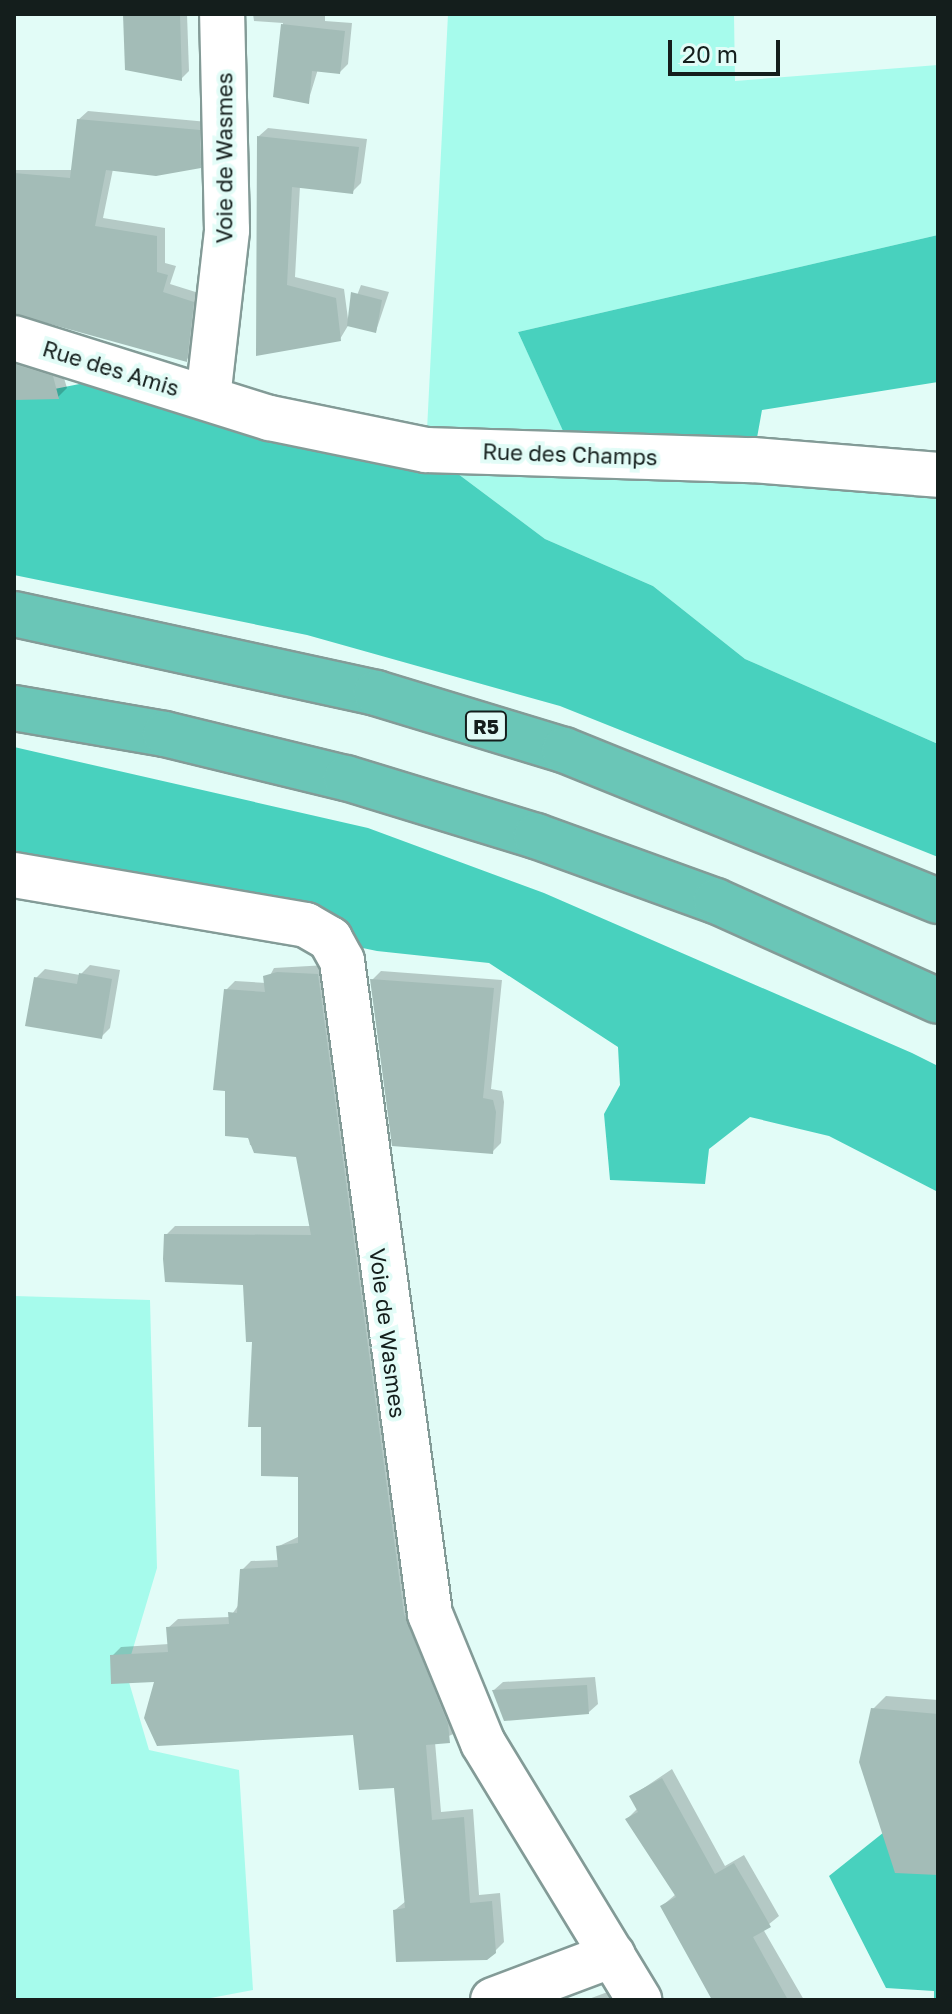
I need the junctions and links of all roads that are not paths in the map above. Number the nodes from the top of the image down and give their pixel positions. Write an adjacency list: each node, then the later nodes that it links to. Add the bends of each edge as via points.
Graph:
1 (222, 14): 3 (street, Voie de Wasmes, via 227,230)
2 (14, 338): 3 (street, Rue des Amis)
3 (208, 398): 4 (street, Rue des Champs, via 338,436 426,450 753,460)
4 (938, 475)
5 (14, 614): 8 (highway, R5, via 376,693 564,750)
6 (14, 708): 9 (highway, via 331,775 536,836 716,901)
7 (14, 875): 10 (street, Voie de Wasmes, via 306,925 330,939 342,961 430,1614 483,1743)
8 (938, 901)
9 (938, 1001)
10 (613, 1955): 11 (street); 12 (street, Voie de Wasmes)
11 (493, 2000)
12 (639, 2000)

